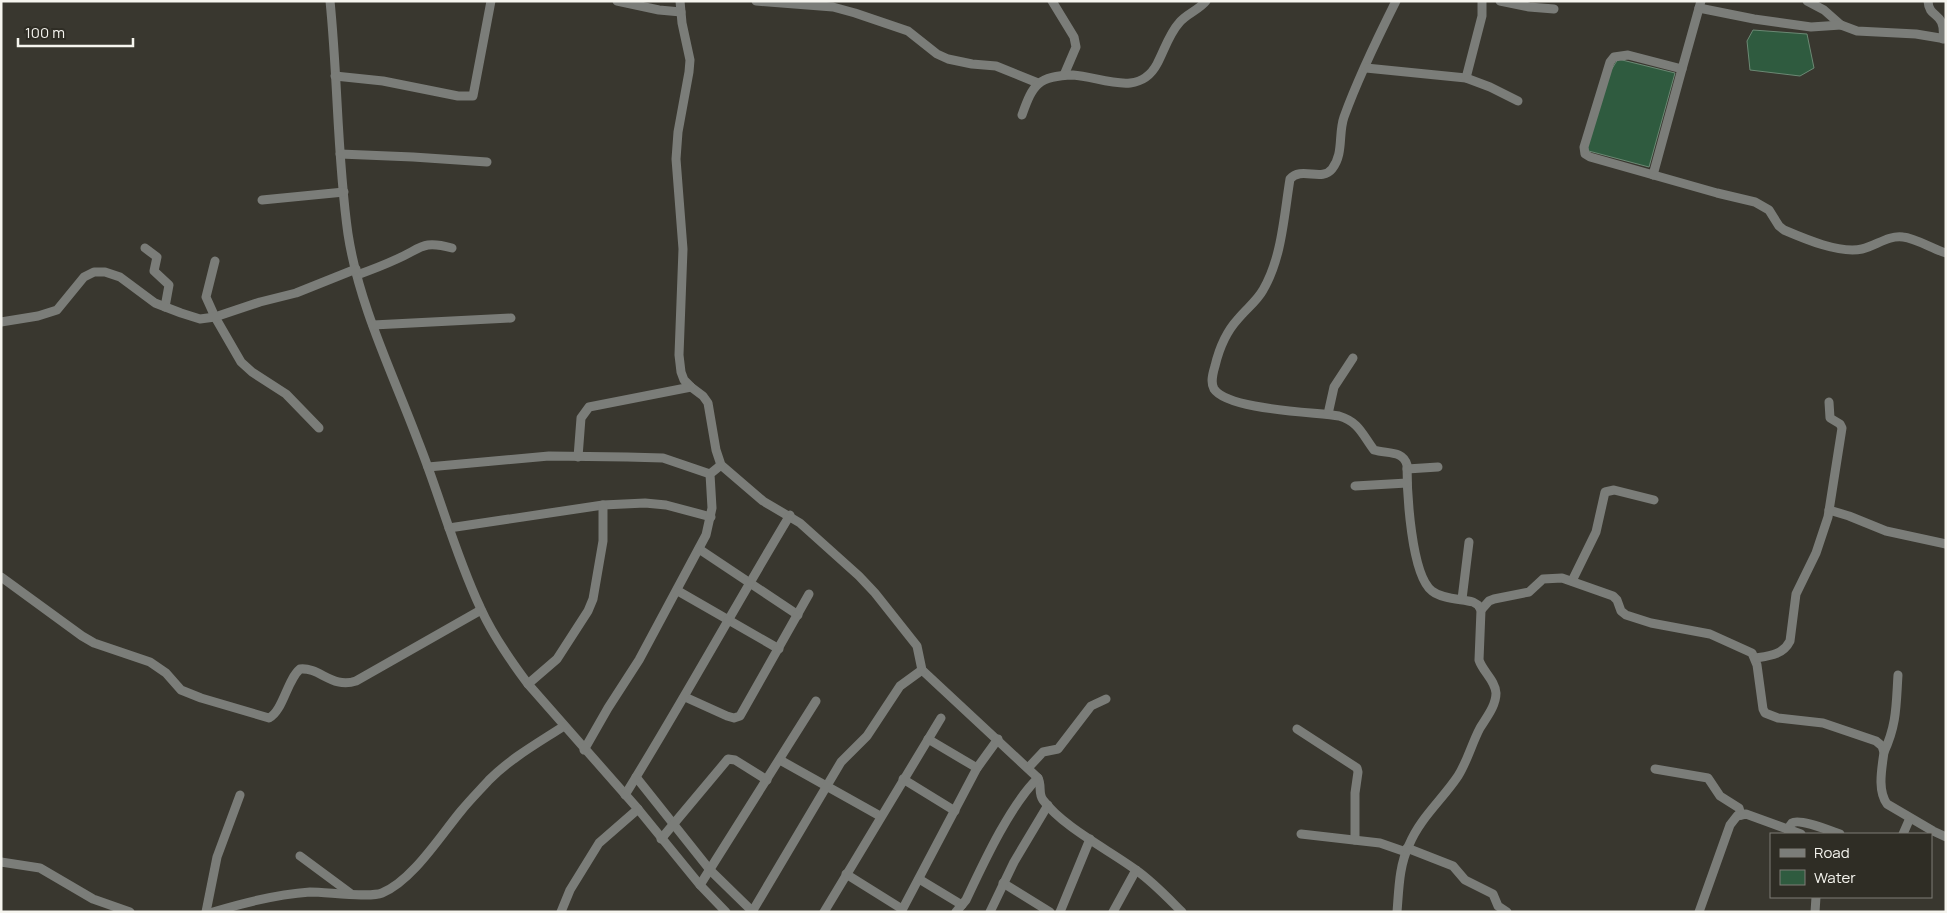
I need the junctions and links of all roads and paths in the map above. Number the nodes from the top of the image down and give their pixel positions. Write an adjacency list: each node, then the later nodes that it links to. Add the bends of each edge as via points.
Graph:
1 (330, 1): 21 (street)
2 (491, 1): 21 (street, via 473,96)
3 (617, 1): 15 (street)
4 (680, 1): 15 (street)
5 (756, 1): 23 (street, via 833,7 855,12 908,31 948,59 996,66)
6 (1052, 1): 20 (street, via 1076,43)
7 (1206, 1): 20 (street, via 1179,22 1156,67 1139,81 1127,84)
8 (1396, 1): 18 (street)
9 (1482, 1): 22 (street, via 1482,16)
10 (1500, 1): 14 (street, via 1529,8)
11 (1807, 1): 16 (street)
12 (1928, 1): 17 (street, via 1928,6 1942,22)
13 (1700, 5): 16 (street, via 1754,19 1811,27); 19 (street)
14 (1554, 9)
15 (681, 12): 42 (street, via 690,72 676,159 683,249 679,355 681,372)
16 (1841, 25): 17 (street, via 1857,32 1916,34)
17 (1944, 39)
18 (1366, 68): 22 (street); 44 (street, via 1343,119 1334,167 1329,173 1299,174 1290,179 1281,237 1268,279 1226,336 1212,382 1214,389 1238,403)
19 (1682, 69): 28 (street); 28 (street, via 1628,55 1614,57 1584,147 1590,158)
20 (1064, 75): 23 (street)
21 (335, 76): 26 (street)
22 (1466, 78): 24 (street)
23 (1038, 83): 25 (street, via 1031,90)
24 (1518, 101)
25 (1022, 115)
26 (340, 154): 27 (street); 29 (street)
27 (487, 162)
28 (1653, 175): 33 (street, via 1755,202 1769,210 1784,230 1825,245 1862,249 1892,237 1904,237)
29 (344, 192): 30 (street); 35 (street, via 348,234)
30 (262, 200)
31 (145, 248): 36 (street, via 157,257 154,272 170,285)
32 (452, 248): 35 (street, via 424,245 397,259)
33 (1946, 253)
34 (215, 261): 37 (street, via 206,295)
35 (357, 272): 37 (street); 40 (street)
36 (165, 307): 37 (street, via 200,319); 39 (street, via 120,277 94,272 84,277 57,310)
37 (215, 317): 45 (street, via 246,367 286,394)
38 (511, 318): 40 (street)
39 (1, 322)
40 (373, 325): 48 (street)
41 (1353, 358): 44 (street, via 1334,387)
42 (690, 387): 46 (street, via 589,407 581,418); 47 (street, via 704,396 708,403)
43 (1828, 402): 56 (street, via 1830,418 1842,428)
44 (1328, 414): 50 (street, via 1357,424 1374,450 1402,455)
45 (319, 428)
46 (578, 457): 48 (street, via 549,456); 51 (street, via 664,458)
47 (721, 465): 51 (street); 57 (street, via 763,501)
48 (428, 467): 59 (street)
49 (1438, 467): 50 (street)
50 (1407, 469): 52 (street)
51 (710, 474): 58 (street)
52 (1407, 483): 53 (street); 68 (street, via 1413,541 1425,582 1437,595)
53 (1355, 486)
54 (1654, 500): 64 (street, via 1614,490 1605,492 1596,532)
55 (603, 505): 58 (street, via 666,505); 59 (street); 77 (street, via 603,540 588,612 557,659)
56 (1830, 510): 61 (street, via 1886,531); 74 (street, via 1816,553 1796,594 1790,642 1781,652)
57 (790, 515): 65 (street); 75 (street, via 874,593 916,646)
58 (711, 517): 62 (street)
59 (448, 528): 69 (street)
60 (1469, 542): 68 (street)
61 (1946, 544)
62 (699, 549): 65 (street); 66 (street)
63 (1, 577): 69 (street, via 94,643 150,662 166,673 181,690 269,718 300,669 349,683)
64 (1572, 581): 70 (street, via 1543,579 1529,592 1494,599); 74 (street, via 1613,596 1626,615 1710,634)
65 (749, 582): 71 (street); 72 (street)
66 (678, 591): 72 (street); 86 (street)
67 (809, 594): 71 (street)
68 (1462, 599): 70 (street, via 1478,605)
69 (481, 610): 77 (street)
70 (1481, 610): 115 (street, via 1479,660 1495,686 1494,703 1459,774 1422,821)
71 (798, 614): 73 (street)
72 (728, 620): 73 (street); 78 (street)
73 (779, 649): 78 (street, via 740,716 727,716)
74 (1756, 658): 87 (street, via 1765,713 1778,718 1824,723 1870,738 1882,746)
75 (922, 670): 85 (street); 96 (street, via 900,686 867,736 842,762)
76 (1898, 676): 87 (street, via 1896,716)
77 (528, 684): 82 (street)
78 (685, 697): 92 (street)
79 (1106, 699): 90 (street, via 1091,706 1058,749 1043,752)
80 (816, 701): 88 (street)
81 (941, 718): 84 (street)
82 (564, 726): 86 (street); 124 (street, via 500,770 461,811 428,853 396,884 377,894)
83 (1297, 728): 114 (street, via 1357,768)
84 (928, 739): 89 (street); 94 (street)
85 (998, 739): 89 (street); 90 (street)
86 (584, 750): 98 (street)
87 (1884, 752): 104 (street, via 1883,799)
88 (780, 760): 95 (street); 96 (street)
89 (977, 768): 101 (street)
90 (1028, 768): 93 (street)
91 (1655, 769): 102 (street, via 1708,778 1720,796 1739,808)
92 (636, 777): 98 (street); 105 (street)
93 (1038, 778): 99 (street, via 1040,794); 126 (street, via 1012,813)
94 (903, 779): 101 (street); 103 (street)
95 (767, 780): 105 (street, via 728,759); 118 (street)
96 (827, 786): 103 (street); 133 (street)
97 (240, 795): 129 (street, via 217,857)
98 (625, 795): 100 (street)
99 (1048, 805): 113 (street); 122 (street)
100 (638, 809): 112 (street); 131 (street, via 599,843 570,890)
101 (955, 811): 121 (street)
102 (1741, 815): 106 (street); 142 (street, via 1730,825)
103 (880, 816): 120 (street)
104 (1910, 818): 109 (street); 111 (street)
105 (673, 825): 112 (street); 118 (street)
106 (1788, 830): 107 (street); 108 (street, via 1790,825 1803,822)
107 (1798, 833)
108 (1837, 833)
109 (1903, 833)
110 (1302, 834): 114 (street)
111 (1946, 837)
112 (661, 839): 123 (street)
113 (1090, 839): 119 (street); 137 (street)
114 (1355, 840): 115 (street)
115 (1407, 850): 140 (street, via 1402,862); 141 (street, via 1453,866 1465,880 1493,894 1498,906)
116 (300, 856): 124 (street)
117 (1, 862): 128 (street, via 40,868 93,899)
118 (710, 870): 123 (street); 133 (street)
119 (1136, 870): 138 (street); 139 (street)
120 (846, 874): 127 (street); 134 (street)
121 (919, 879): 126 (street); 127 (street)
122 (1003, 883): 135 (street); 136 (street)
123 (700, 885): 132 (street)
124 (350, 893): 130 (street, via 301,893)
125 (1816, 898): 143 (street)
126 (959, 908)
127 (902, 910)
128 (130, 912)
129 (206, 912)
130 (213, 912)
131 (561, 912)
132 (726, 912)
133 (752, 912)
134 (824, 912)
135 (990, 912)
136 (1050, 912)
137 (1060, 912)
138 (1113, 912)
139 (1182, 912)
140 (1398, 912)
141 (1507, 912)
142 (1699, 912)
143 (1815, 912)

